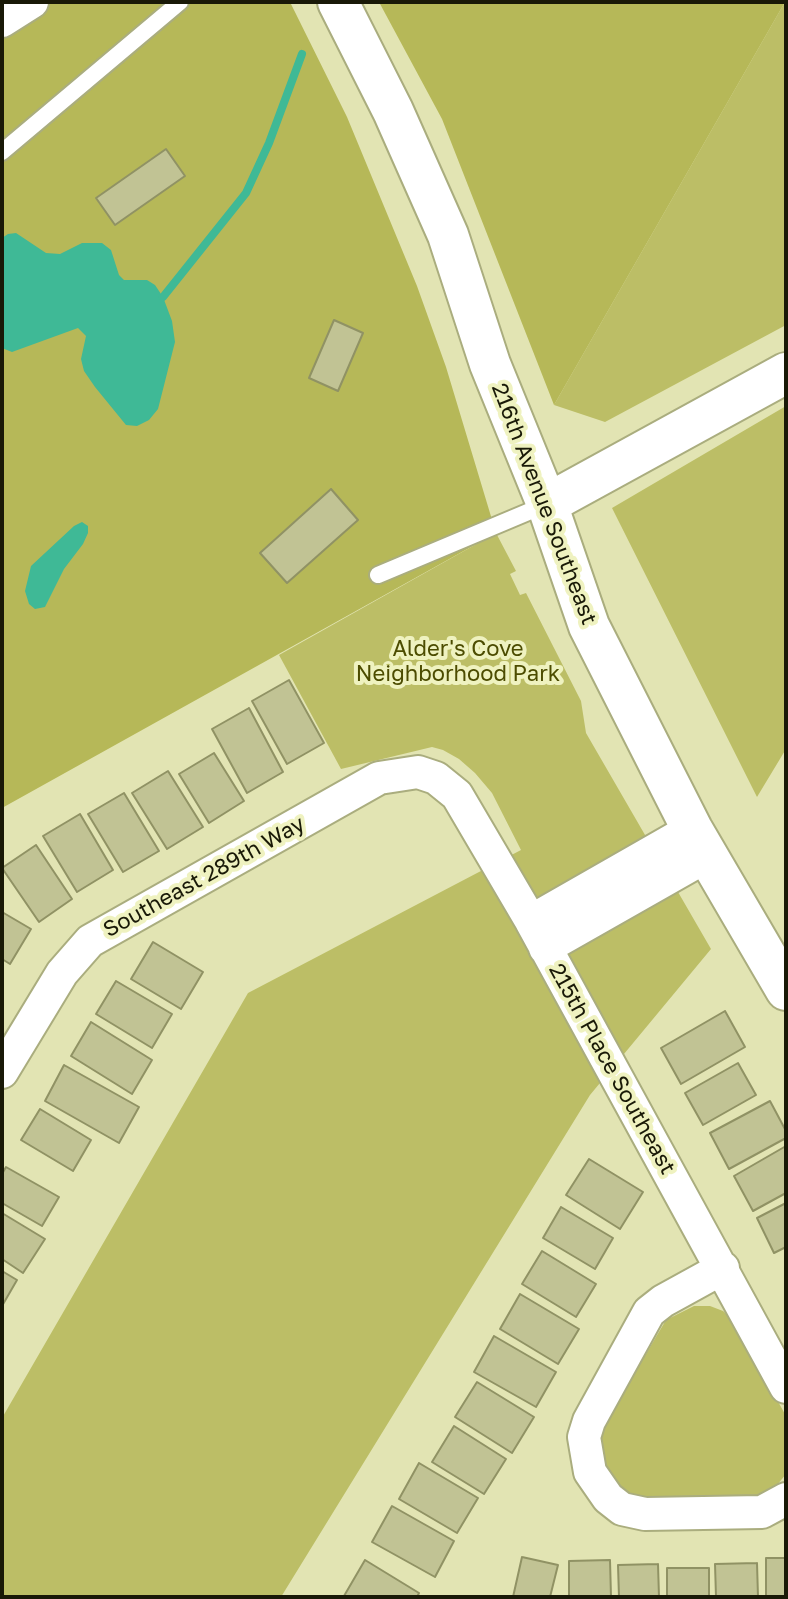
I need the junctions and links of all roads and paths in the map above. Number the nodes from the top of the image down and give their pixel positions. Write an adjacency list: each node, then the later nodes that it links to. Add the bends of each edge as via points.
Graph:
1 (32, 2): 4 (street)
2 (180, 2): 5 (lane)
3 (338, 2): 7 (street, 216th Avenue Southeast, via 448,235 490,364)
4 (2, 21)
5 (2, 152)
6 (786, 373): 7 (street)
7 (547, 504): 8 (lane); 10 (street, 216th Avenue Southeast, via 589,626)
8 (378, 575)
9 (418, 772): 11 (street, 215th Place Southeast, via 457,795); 13 (street, Southeast 289th Way, via 379,778 90,941 62,973)
10 (699, 842): 11 (street); 12 (street, 216th Avenue Southeast)
11 (538, 934): 14 (street, 215th Place Southeast)
12 (786, 990)
13 (2, 1072)
14 (723, 1268): 15 (street, 215th Place Southeast); 16 (street, via 649,1312 589,1421 584,1437 590,1472 622,1509 645,1514 762,1512)
15 (786, 1387)
16 (786, 1499)

